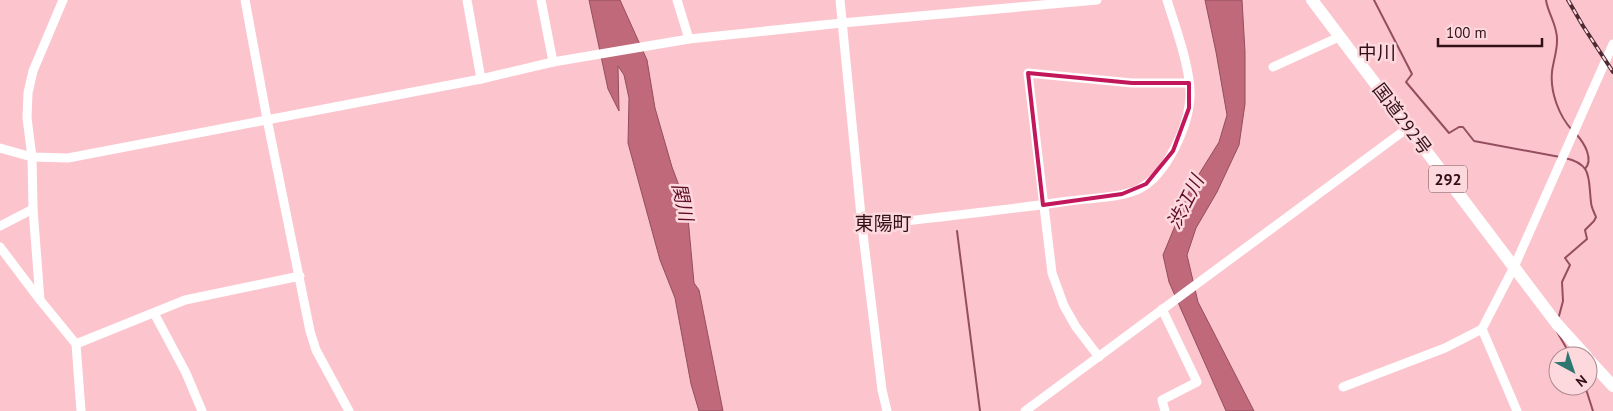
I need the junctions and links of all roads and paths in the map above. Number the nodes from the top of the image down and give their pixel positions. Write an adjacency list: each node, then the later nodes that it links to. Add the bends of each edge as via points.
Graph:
1 (63, 0): 21 (street, via 33,71 28,93 27,118)
2 (245, 0): 18 (street)
3 (467, 0): 16 (street)
4 (541, 0): 14 (street)
5 (677, 0): 12 (street)
6 (840, 0): 10 (street)
7 (1097, 0): 10 (street)
8 (1167, 0): 17 (street)
9 (1312, 0): 11 (highway, 国道292号 / 292)
10 (842, 23): 12 (street); 25 (street)
11 (1339, 37): 15 (street); 19 (highway, 国道292号 / 292)
12 (685, 39): 14 (street)
13 (1613, 44): 27 (street)
14 (553, 62): 16 (street)
15 (1273, 67)
16 (481, 79): 18 (street)
17 (1189, 83): 22 (street, via 1189,108 1181,132 1158,174 1138,189 1122,194); 22 (street, via 1132,83 1028,73)
18 (267, 119): 21 (street, via 68,158); 28 (street)
19 (1409, 127): 27 (highway, 国道292号 / 292); 30 (street)
20 (0, 148): 21 (street)
21 (32, 156): 23 (street)
22 (1043, 205): 25 (street); 35 (street, via 1052,274 1064,306)
23 (33, 209): 24 (street); 29 (street)
24 (0, 226)
25 (862, 226): 42 (street)
26 (0, 247): 29 (street)
27 (1514, 267): 32 (street); 34 (highway, 国道292号 / 292)
28 (300, 276): 31 (street, via 185,300); 41 (street, via 316,350)
29 (40, 300): 33 (street)
30 (1162, 309): 35 (street); 44 (street, via 1197,382 1162,400)
31 (154, 313): 33 (street); 40 (street)
32 (1482, 329): 38 (street, via 1445,348); 45 (street)
33 (76, 344): 39 (street)
34 (1577, 346)
35 (1099, 357): 43 (street)
36 (1598, 369): 37 (highway, 国道292号 / 292)
37 (1613, 386)
38 (1343, 387)
39 (81, 411)
40 (202, 411)
41 (348, 411)
42 (887, 411)
43 (1025, 411)
44 (1165, 411)
45 (1518, 411)

